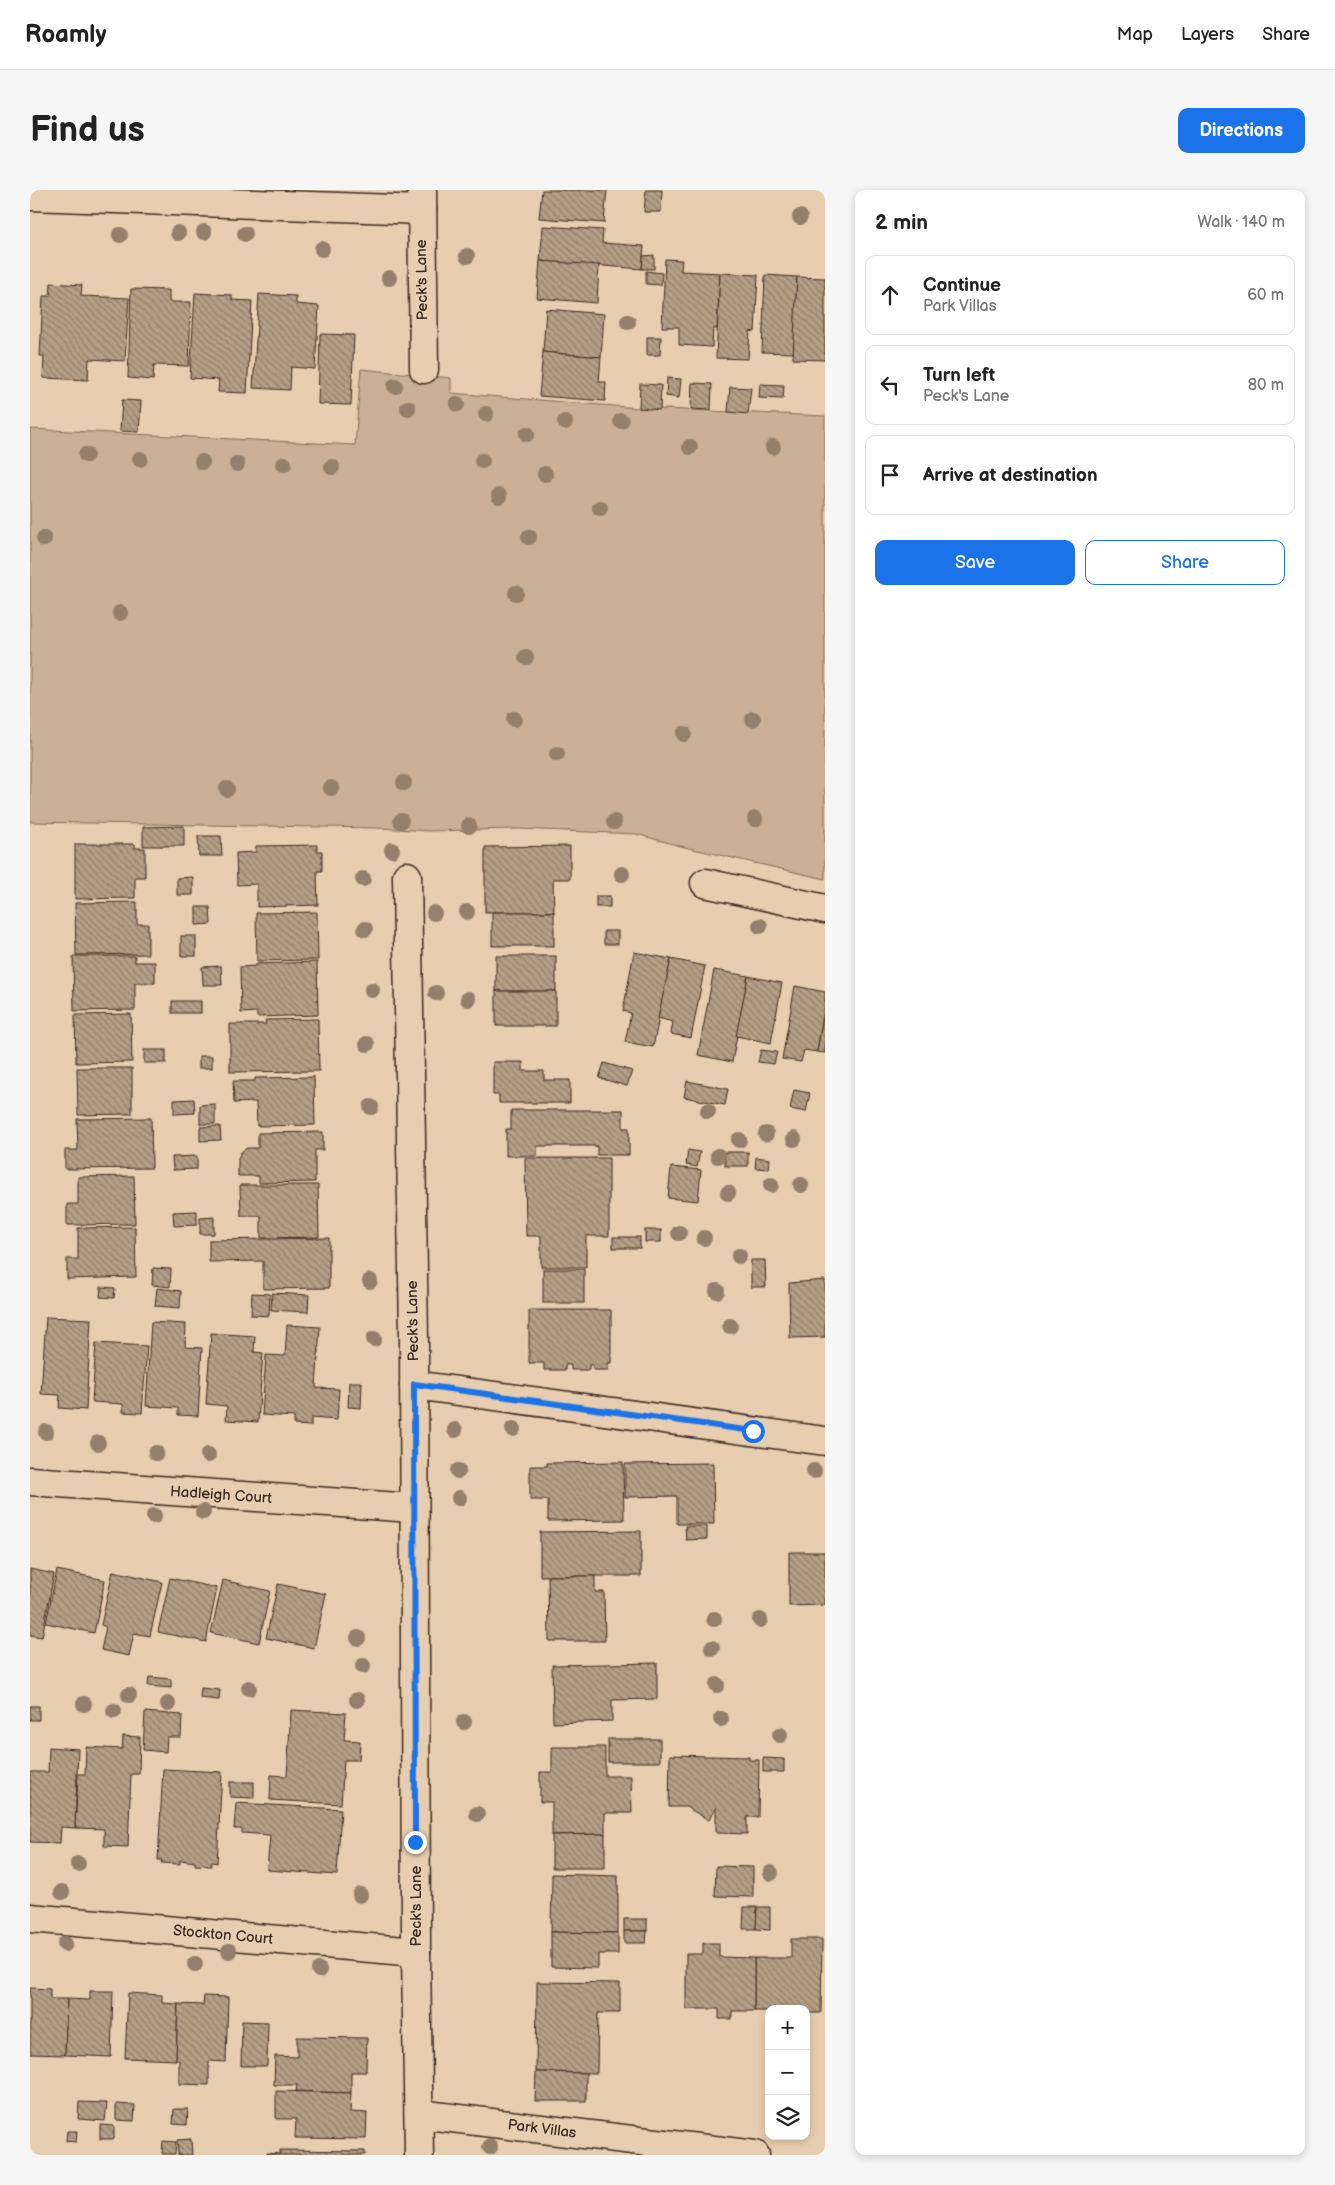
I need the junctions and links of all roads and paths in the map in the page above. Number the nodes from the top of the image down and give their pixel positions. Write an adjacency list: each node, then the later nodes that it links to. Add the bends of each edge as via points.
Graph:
1 (30, 196): 2 (street)
2 (422, 200): 3 (street, Peck's Lane)
3 (424, 369)
4 (407, 876): 7 (street, Peck's Lane)
5 (705, 884): 6 (street)
6 (825, 909)
7 (414, 1384): 8 (street); 10 (street, Peck's Lane)
8 (825, 1441)
9 (30, 1481): 10 (street, Hadleigh Court)
10 (413, 1508): 12 (street, Peck's Lane)
11 (30, 1918): 12 (street, Stockton Court)
12 (416, 1952): 13 (street, Peck's Lane)
13 (419, 2114): 14 (street, Peck's Lane); 15 (street, Park Villas)
14 (419, 2155)
15 (755, 2155)

